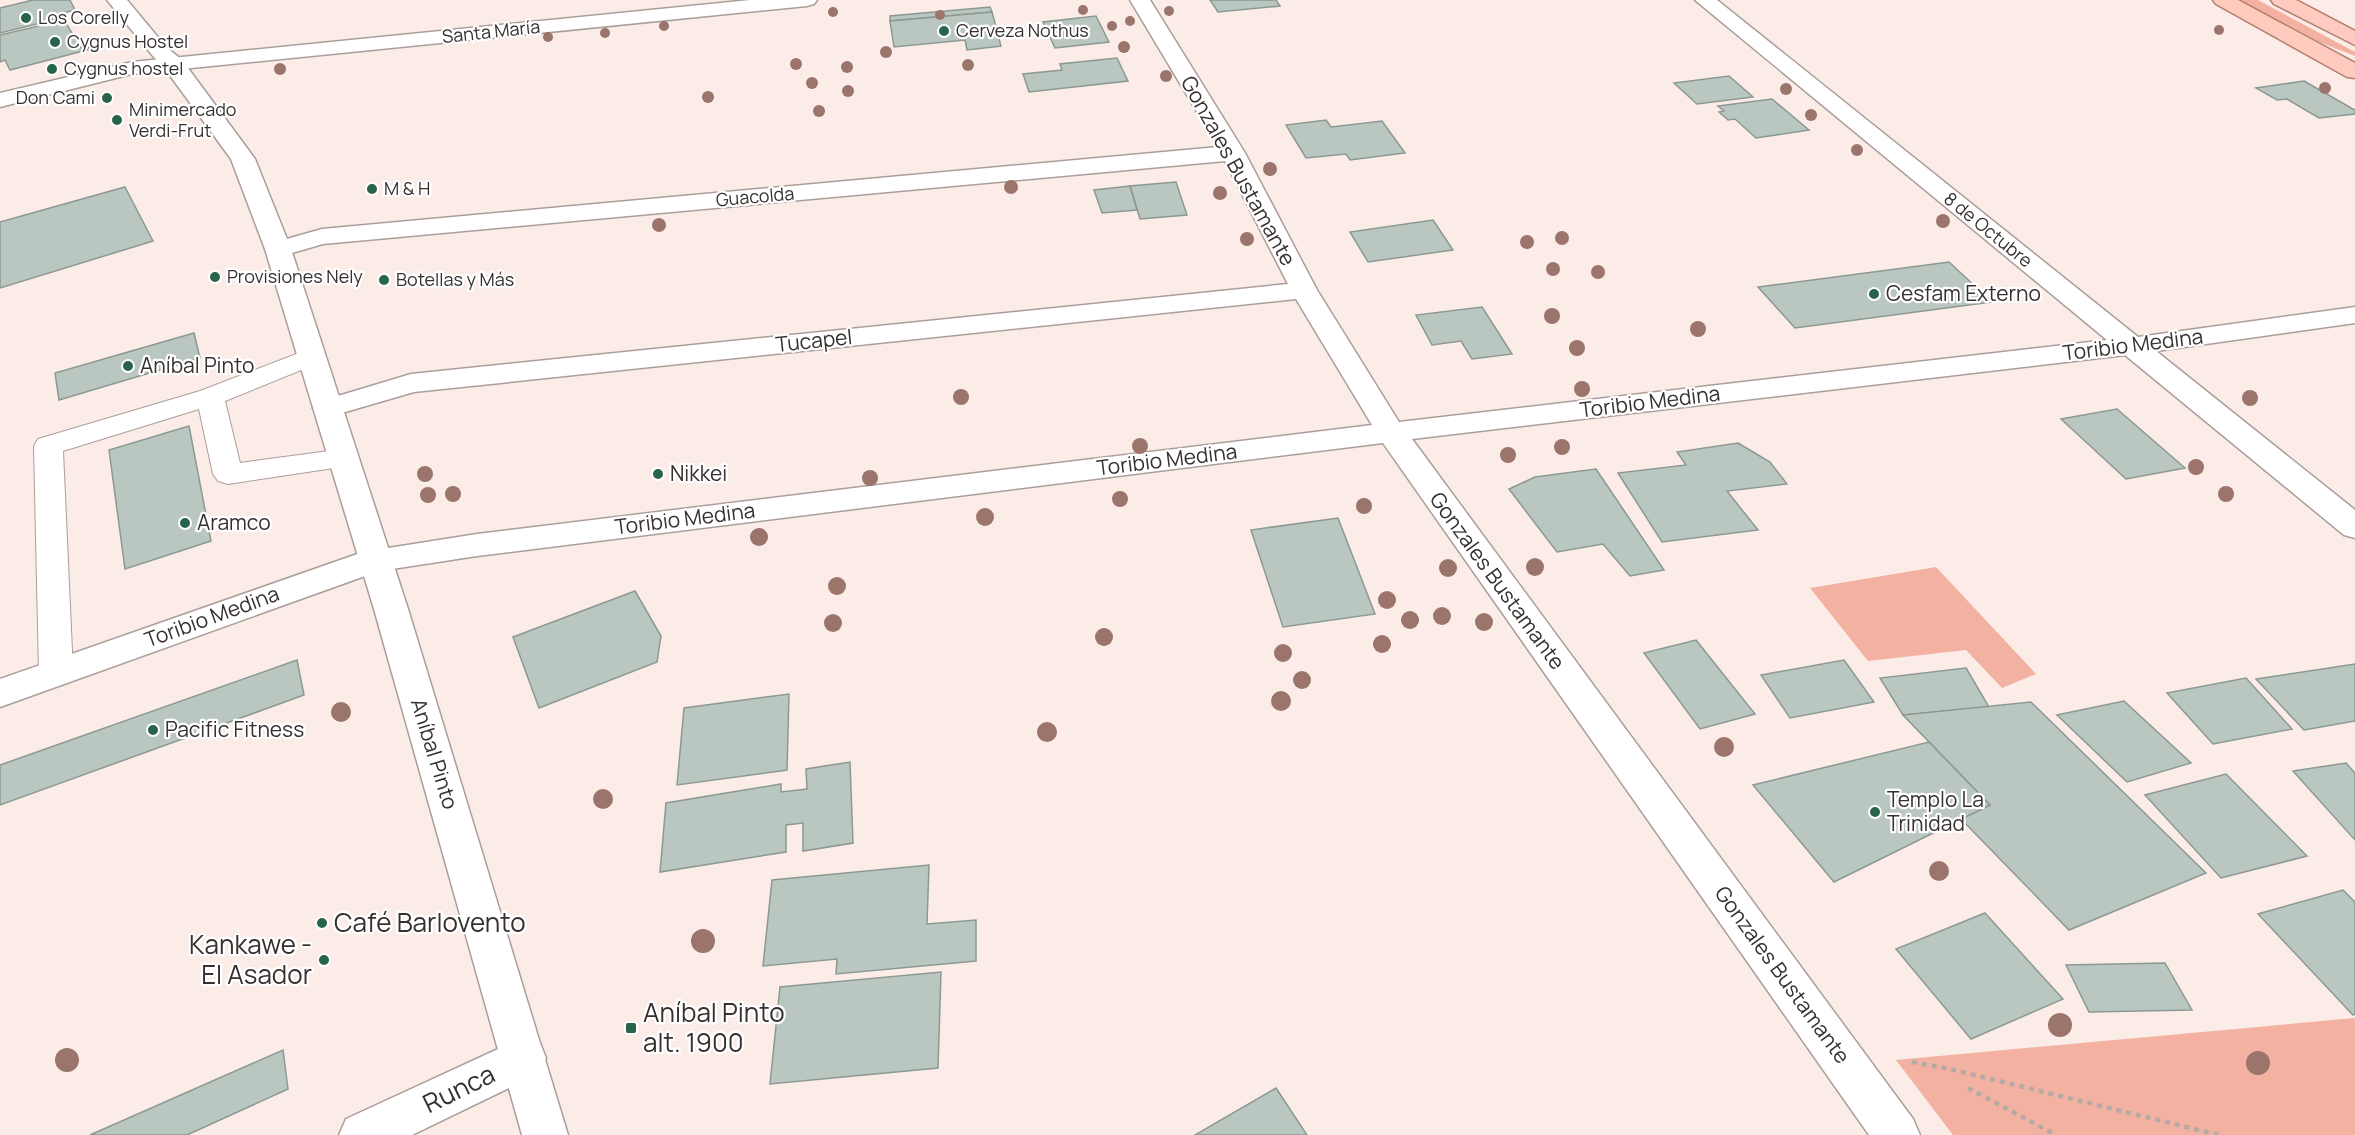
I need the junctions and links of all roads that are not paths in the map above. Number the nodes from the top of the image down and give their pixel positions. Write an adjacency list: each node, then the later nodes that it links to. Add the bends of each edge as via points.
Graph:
1 (117, 0): 9 (street, Aníbal Pinto)
2 (807, 0): 7 (street, Santa María)
3 (1140, 0): 12 (street, Gonzales Bustamante)
4 (1706, 0): 16 (street, 8 de Octubre)
5 (2223, 0): 10 (main road)
6 (2281, 0): 8 (main road)
7 (705, 5): 9 (street, Santa María)
8 (2355, 39)
9 (174, 65): 11 (street, Santa María, via 132,68); 13 (street, Aníbal Pinto, via 243,159)
10 (2355, 72)
11 (0, 100)
12 (1233, 153): 13 (street, Guacolda, via 322,237); 14 (street, Gonzales Bustamante)
13 (278, 249): 17 (street, Aníbal Pinto)
14 (1304, 290): 19 (street, Tucapel, via 411,384); 20 (street, Gonzales Bustamante)
15 (2355, 315): 16 (street, Toribio Medina)
16 (2130, 346): 20 (street, Toribio Medina); 22 (street, 8 de Octubre)
17 (312, 356): 18 (lane); 19 (street, Aníbal Pinto)
18 (210, 397): 21 (lane, via 228,474); 24 (lane, via 48,446)
19 (328, 408): 21 (street, Aníbal Pinto)
20 (1391, 432): 23 (street, Toribio Medina); 29 (street, Gonzales Bustamante)
21 (344, 458): 23 (street, Aníbal Pinto)
22 (2355, 527)
23 (375, 560): 24 (street, Toribio Medina); 26 (street, Aníbal Pinto)
24 (56, 673): 25 (street, Toribio Medina)
25 (0, 693)
26 (524, 1058): 27 (street, Runca); 28 (street, Aníbal Pinto)
27 (362, 1135)
28 (545, 1135)
29 (1897, 1135)

